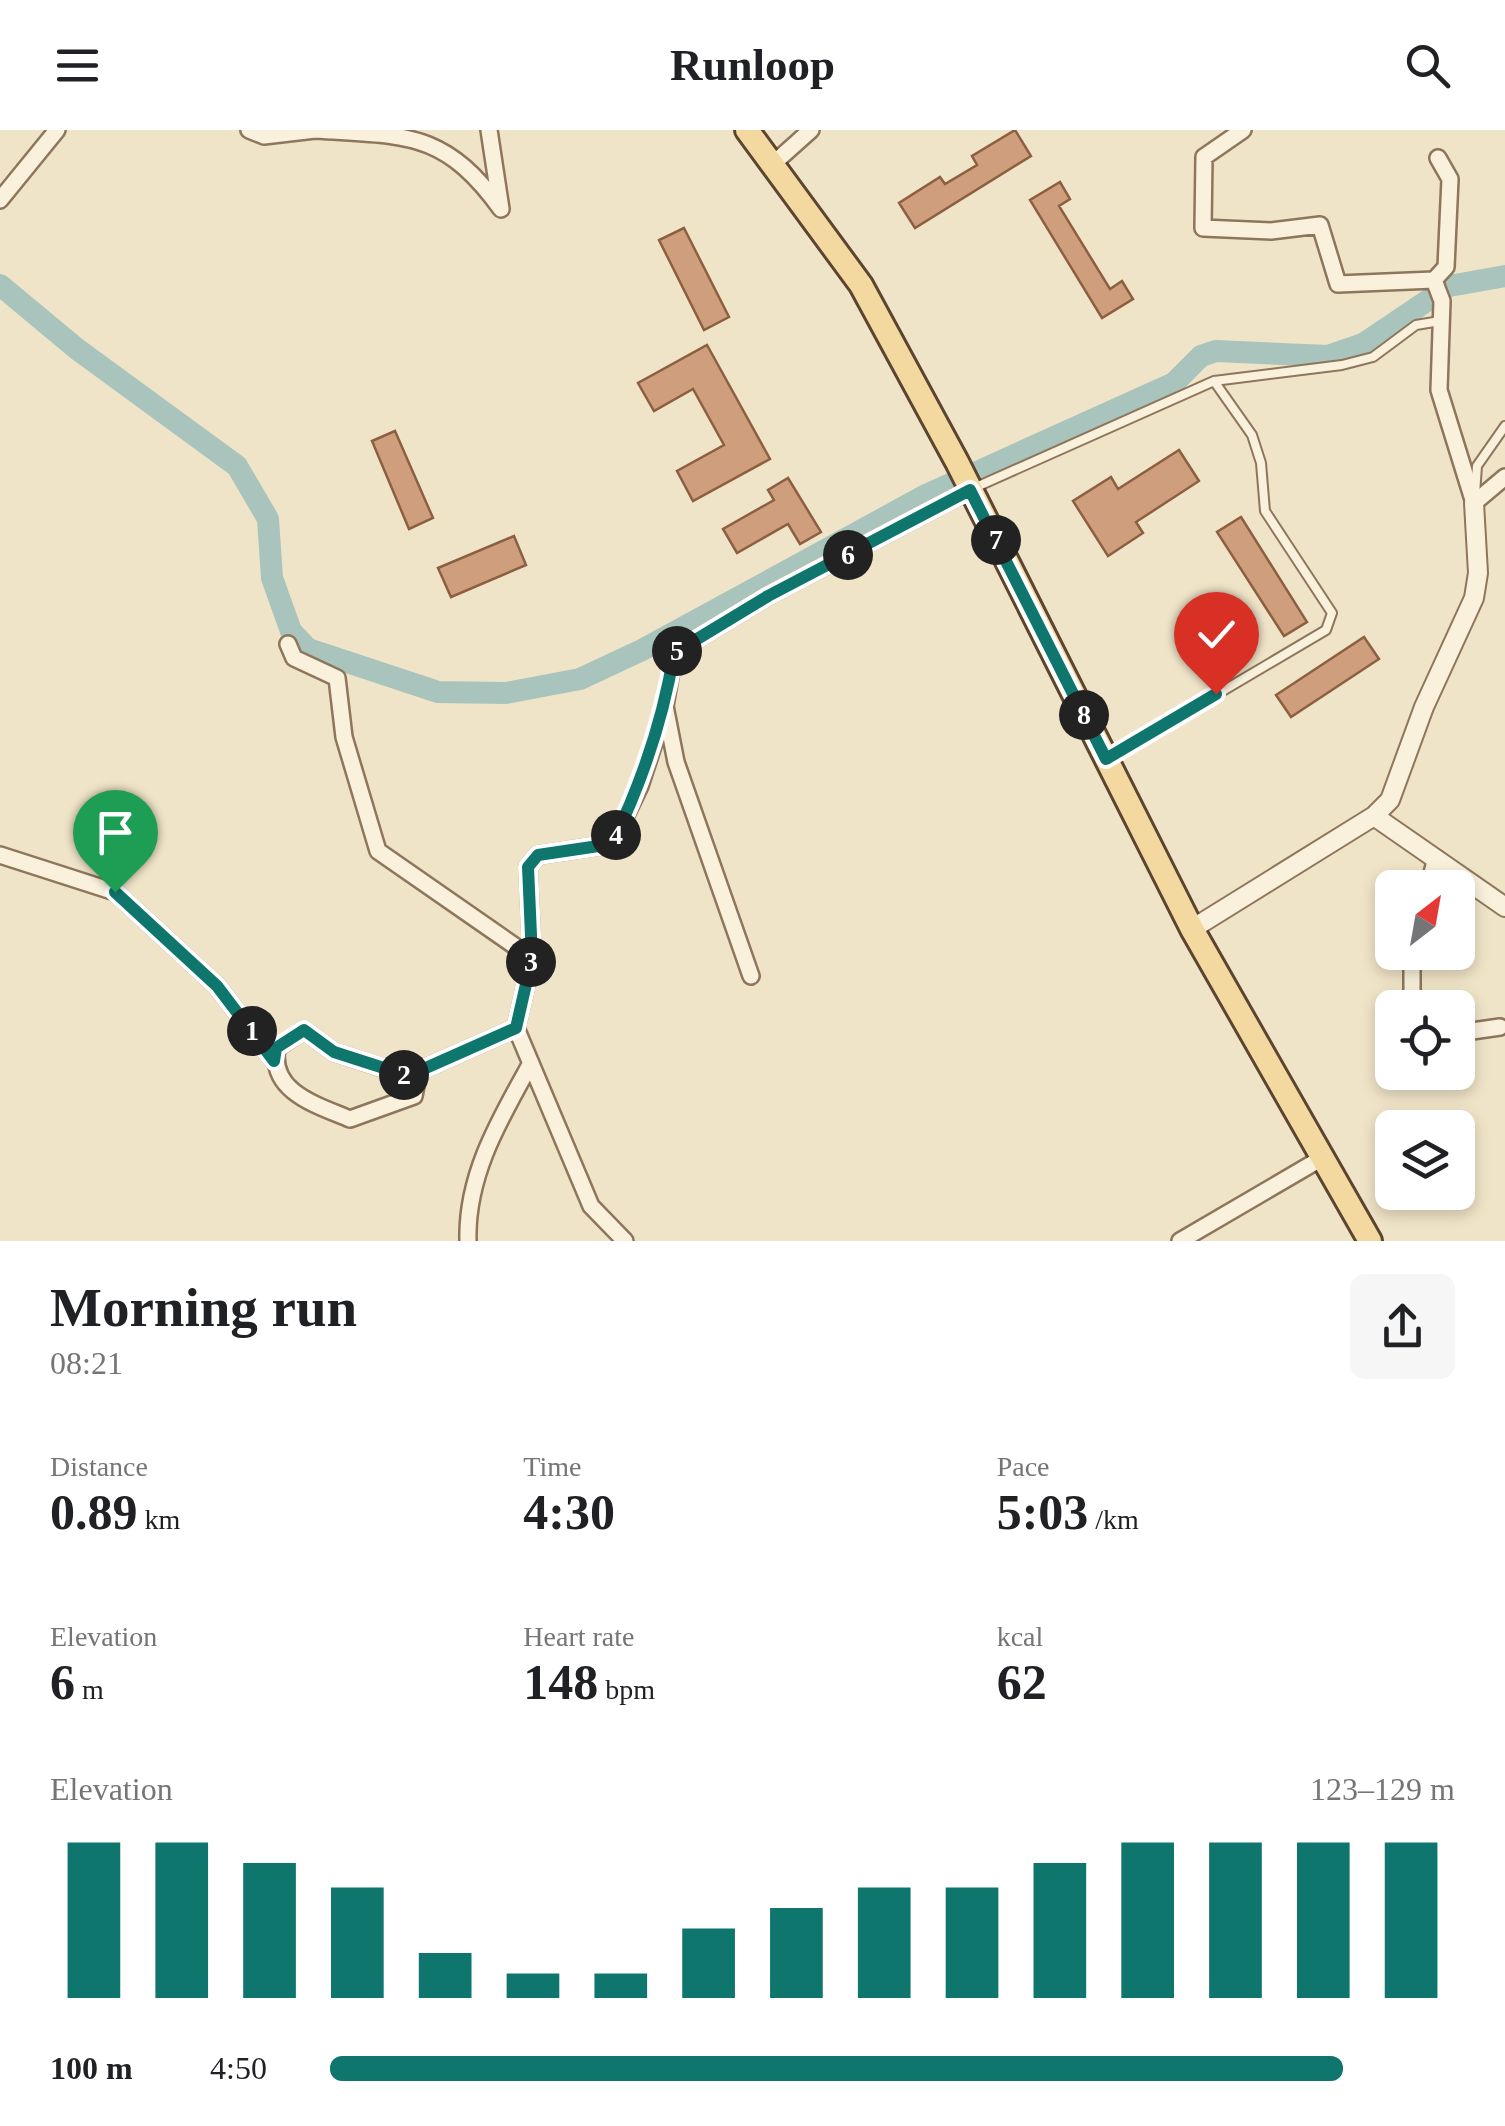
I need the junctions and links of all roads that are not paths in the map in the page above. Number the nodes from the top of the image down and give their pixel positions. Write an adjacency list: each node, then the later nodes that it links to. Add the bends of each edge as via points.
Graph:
1 (57, 130): 10 (street)
2 (249, 130): 3 (street, via 264,136)
3 (316, 130): 4 (street, via 414,137 474,171 500,209)
4 (490, 130)
5 (747, 130): 9 (main road)
6 (810, 130): 9 (street)
7 (1243, 130): 11 (street, via 1204,157 1203,228 1320,225 1338,284)
8 (1438, 158): 11 (street, via 1450,180 1446,267)
9 (774, 163): 16 (main road, via 860,285)
10 (0, 200)
11 (1434, 280): 12 (street)
12 (1440, 321): 13 (lane, via 1416,324 1373,357 1342,366); 17 (street, via 1439,390)
13 (1214, 381): 16 (lane); 20 (lane, via 1252,435 1265,511 1332,613 1326,630)
14 (1505, 426): 17 (lane, via 1478,466)
15 (1505, 477): 17 (street)
16 (970, 489): 19 (street, via 674,653); 20 (main road)
17 (1474, 503): 21 (street, via 1474,598 1390,800)
18 (288, 644): 27 (street, via 294,658 337,678 344,737 378,851)
19 (666, 706): 27 (street, via 612,844 538,855 528,867); 28 (street, via 676,762)
20 (1106, 759): 26 (main road)
21 (1374, 816): 23 (street); 26 (street)
22 (0, 854): 32 (street, via 115,892 217,986)
23 (1436, 858): 24 (street); 25 (street)
24 (1433, 870)
25 (1505, 908)
26 (1192, 930): 35 (main road)
27 (532, 958): 29 (street)
28 (751, 976)
29 (516, 1028): 33 (street); 34 (street, via 419,1071)
30 (1504, 1028): 31 (street)
31 (1475, 1031)
32 (274, 1061): 34 (street, via 276,1048 304,1030 334,1052); 34 (street, via 294,1096 350,1118 414,1096)
33 (531, 1064): 36 (street, via 486,1143 467,1215); 37 (street, via 591,1206)
34 (418, 1079)
35 (1322, 1158): 38 (street); 39 (main road)
36 (468, 1241)
37 (625, 1241)
38 (1180, 1241)
39 (1370, 1241)

